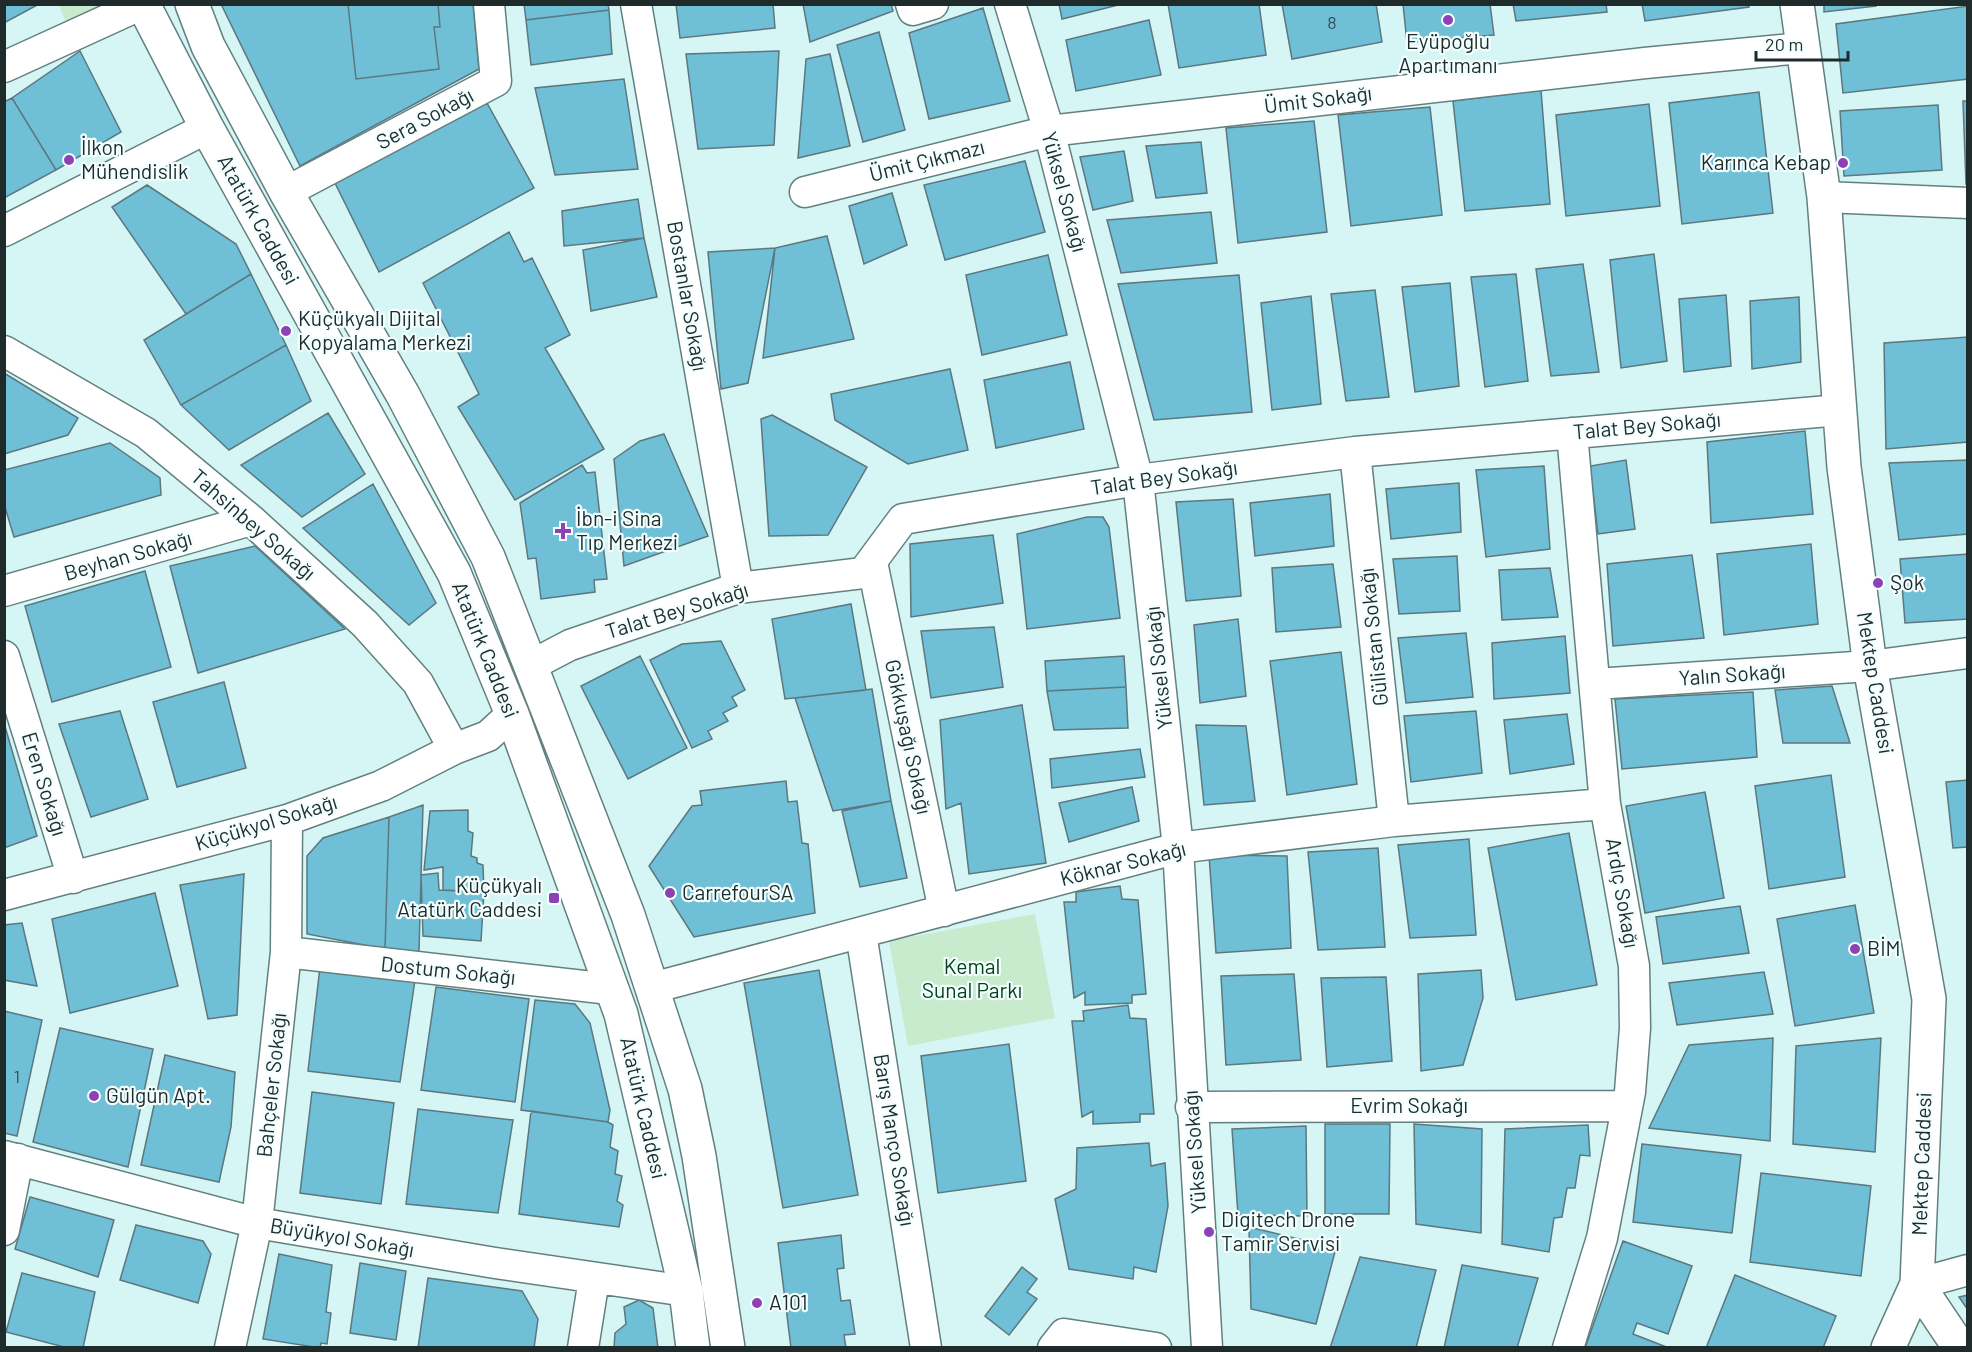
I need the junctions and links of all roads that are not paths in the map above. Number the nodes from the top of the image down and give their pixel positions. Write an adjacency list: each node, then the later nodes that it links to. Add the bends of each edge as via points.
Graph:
1 (143, 4): 10 (street); 11 (main road, Atatürk Caddesi)
2 (192, 4): 13 (main road, Atatürk Caddesi, via 208,46)
3 (489, 4): 13 (street, Sera Sokağı, via 496,81)
4 (636, 4): 25 (street, Bostanlar Sokağı)
5 (911, 4): 6 (street, via 913,10)
6 (933, 4)
7 (1010, 4): 12 (street, Yüksel Sokağı)
8 (1797, 4): 9 (main road, Mektep Caddesi)
9 (1802, 48): 12 (street, Ümit Sokağı); 15 (main road, Mektep Caddesi)
10 (4, 67)
11 (207, 128): 17 (street); 32 (main road, Atatürk Caddesi, via 454,573)
12 (1048, 131): 14 (street, Ümit Çıkmazı); 22 (street, Yüksel Sokağı)
13 (286, 192): 29 (main road, Atatürk Caddesi, via 403,395 488,557)
14 (805, 192)
15 (1824, 197): 16 (street); 19 (main road, Mektep Caddesi)
16 (1968, 203)
17 (4, 231)
18 (4, 351): 23 (street, Tahsinbey Sokağı, via 146,433)
19 (1840, 410): 20 (street, Talat Bey Sokağı); 30 (main road, Mektep Caddesi)
20 (1572, 432): 21 (street, Talat Bey Sokağı); 31 (street, Ardıç Sokağı)
21 (1355, 452): 22 (street, Talat Bey Sokağı); 36 (street, Gülistan Sokağı)
22 (1138, 480): 24 (street, Talat Bey Sokağı, via 903,519); 37 (street, Yüksel Sokağı)
23 (251, 520): 26 (street, Beyhan Sokağı); 33 (street, Tahsinbey Sokağı, via 366,624 418,683)
24 (872, 562): 25 (street, Talat Bey Sokağı, via 863,573); 40 (street, Gökkuşağı Sokağı)
25 (738, 588): 29 (street, Talat Bey Sokağı, via 570,645)
26 (4, 591)
27 (1968, 652): 30 (street, Yalın Sokağı)
28 (4, 656): 38 (street, Eren Sokağı)
29 (530, 666): 32 (main road); 43 (main road, Atatürk Caddesi, via 628,915)
30 (1870, 666): 31 (street, Yalın Sokağı); 52 (main road, Mektep Caddesi, via 1929,999)
31 (1594, 684): 34 (street, Ardıç Sokağı)
32 (512, 714): 33 (street, Küçükyol Sokağı, via 488,736); 44 (main road, Atatürk Caddesi)
33 (454, 749): 35 (street, Küçükyol Sokağı, via 381,786)
34 (1605, 804): 36 (street, Köknar Sokağı); 45 (street, Ardıç Sokağı, via 1634,966 1635,1028)
35 (287, 820): 38 (street, Küçükyol Sokağı); 42 (street, Bahçeler Sokağı)
36 (1394, 821): 37 (street, Köknar Sokağı)
37 (1179, 848): 40 (street, Köknar Sokağı); 46 (street, Yüksel Sokağı)
38 (72, 878): 39 (street, Küçükyol Sokağı)
39 (4, 895)
40 (944, 911): 41 (street, Köknar Sokağı)
41 (861, 933): 43 (street, Köknar Sokağı); 58 (street, Barış Manço Sokağı)
42 (286, 952): 44 (street, Dostum Sokağı); 48 (street, Bahçeler Sokağı)
43 (652, 988): 57 (main road, Atatürk Caddesi, via 687,1100 699,1156)
44 (610, 989): 53 (main road, Atatürk Caddesi, via 621,1014)
45 (1627, 1106): 46 (street, Evrim Sokağı); 62 (street, Ardıç Sokağı, via 1602,1238)
46 (1191, 1107): 61 (street, Yüksel Sokağı)
47 (11, 1157): 48 (street, Büyükyol Sokağı); 49 (street)
48 (256, 1223): 51 (street, Büyükyol Sokağı); 54 (street, Bahçeler Sokağı)
49 (4, 1230)
50 (1968, 1270): 52 (street)
51 (594, 1279): 53 (street, Büyükyol Sokağı); 55 (street)
52 (1917, 1284): 63 (main road); 64 (main road)
53 (686, 1291): 56 (main road, Atatürk Caddesi)
54 (230, 1347)
55 (583, 1347)
56 (693, 1347)
57 (728, 1347)
58 (926, 1347)
59 (1053, 1347): 60 (street, via 1064,1334)
60 (1156, 1347)
61 (1207, 1347)
62 (1568, 1347)
63 (1888, 1347)
64 (1960, 1347)

